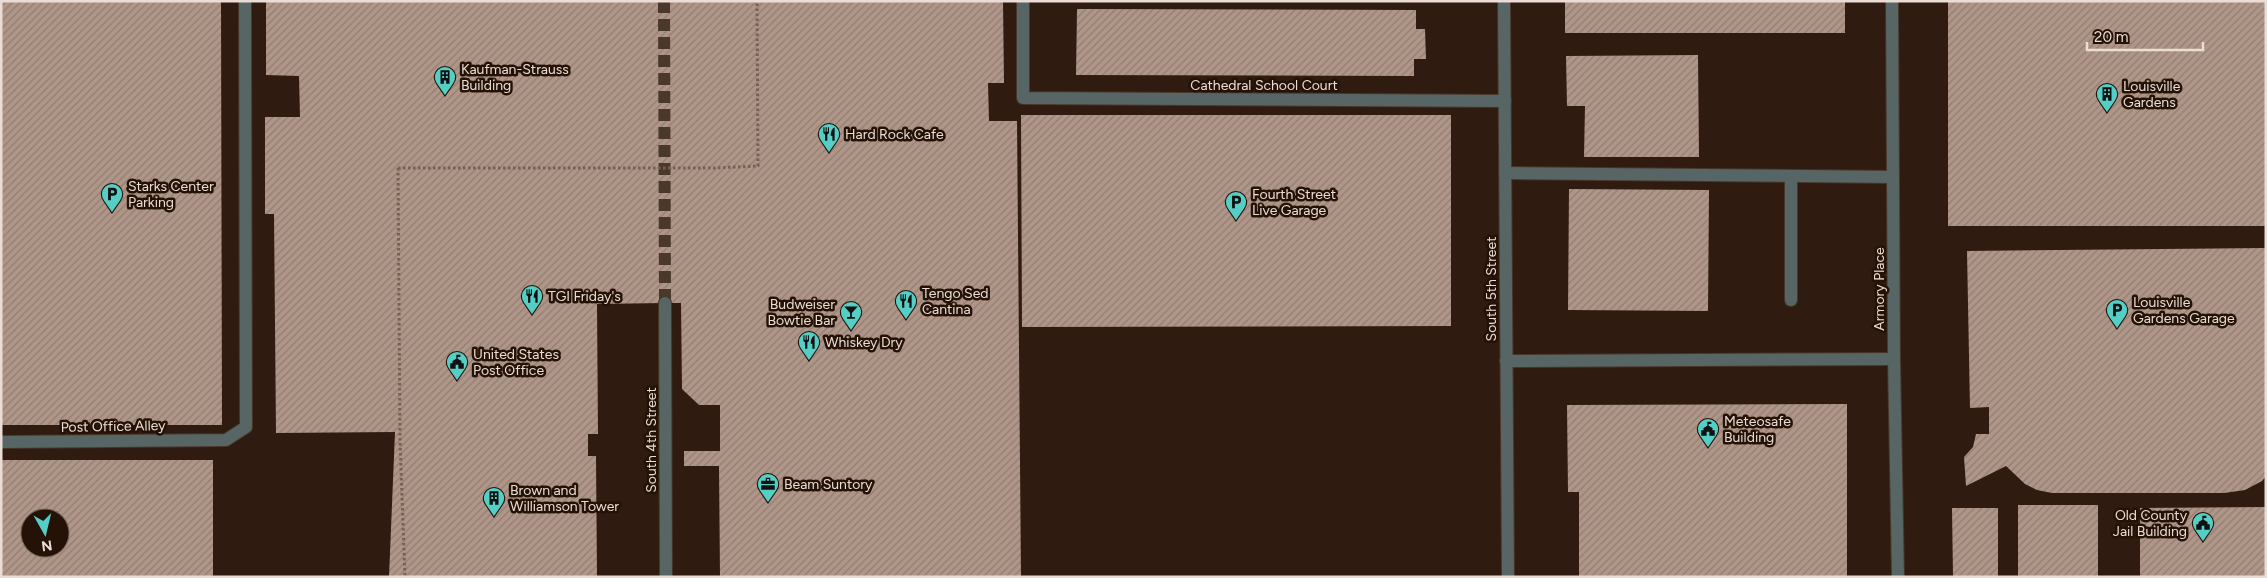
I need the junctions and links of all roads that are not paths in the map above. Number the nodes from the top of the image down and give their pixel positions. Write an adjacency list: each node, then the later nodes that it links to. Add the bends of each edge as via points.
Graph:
1 (245, 1): 13 (street, Post Office Alley, via 246,427 226,440)
2 (1023, 1): 5 (street, Cathedral School Court, via 1023,98)
3 (1504, 1): 5 (street, South 5th Street)
4 (1892, 1): 8 (street, Armory Place)
5 (1505, 101): 6 (street, South 5th Street)
6 (1505, 173): 7 (street); 12 (street, South 5th Street)
7 (1791, 176): 8 (street); 9 (street)
8 (1893, 177): 11 (street, Armory Place)
9 (1791, 300)
10 (665, 302): 14 (street, South 4th Street)
11 (1894, 359): 12 (street); 16 (street, Armory Place)
12 (1506, 361): 15 (street, South 5th Street)
13 (1, 442)
14 (666, 577)
15 (1508, 577)
16 (1898, 577)

